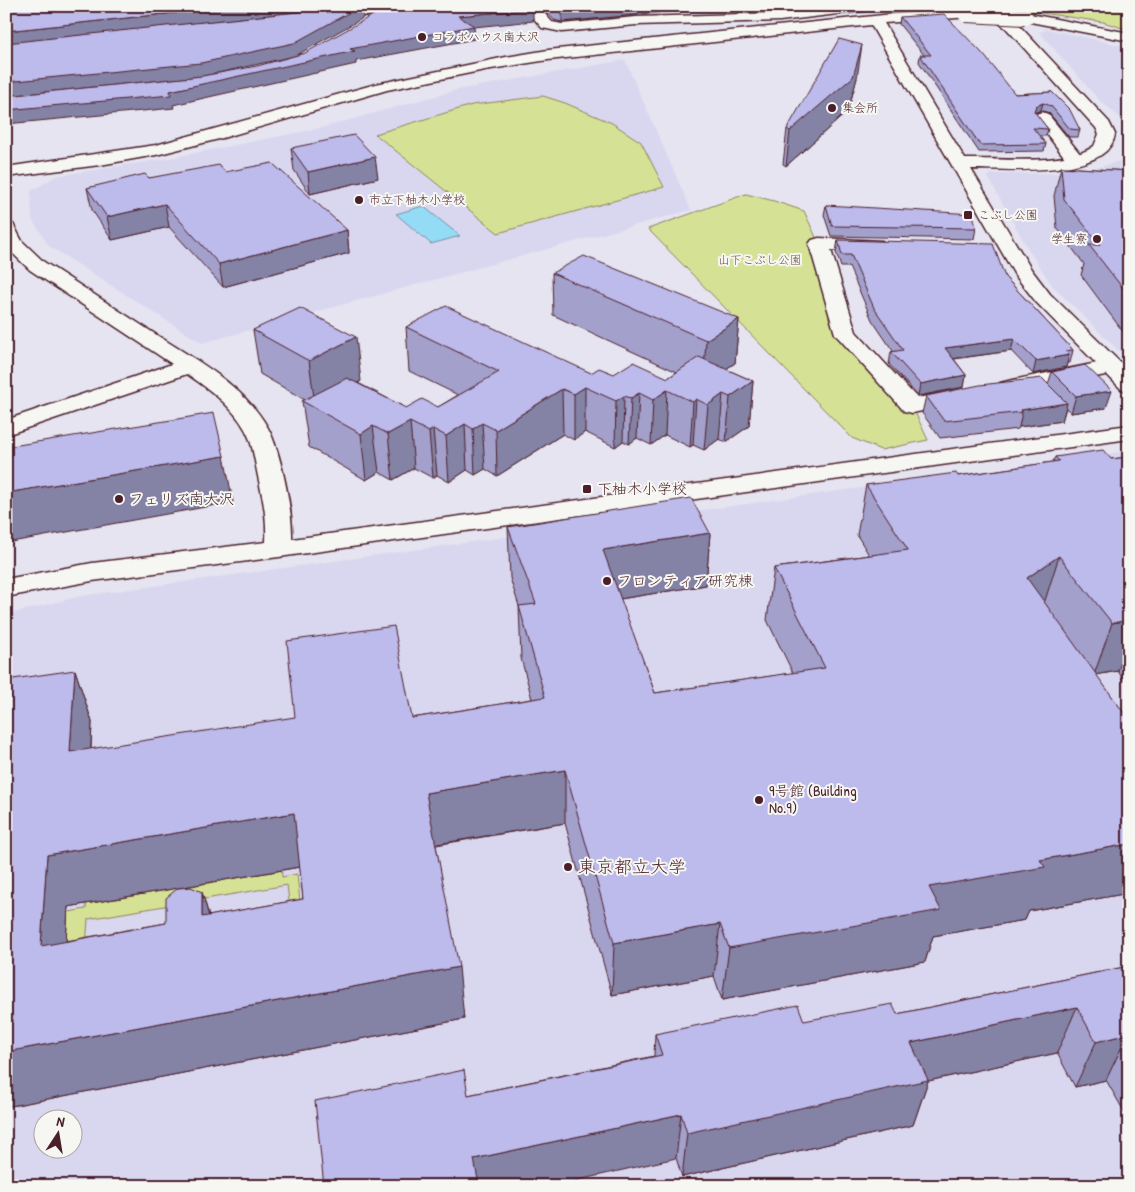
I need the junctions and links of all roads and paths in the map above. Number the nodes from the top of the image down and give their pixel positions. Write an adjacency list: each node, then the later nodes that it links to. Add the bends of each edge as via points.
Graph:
1 (415, 6): 4 (street)
2 (530, 6): 5 (street, via 547,25 562,28 636,21)
3 (982, 6): 10 (street, via 1023,36 1103,126 1107,134 1102,148)
4 (392, 9): 6 (street); 7 (street)
5 (873, 13): 8 (street, bridge, via 1025,17); 11 (street); 12 (street, via 459,69 381,87 156,150)
6 (313, 17)
7 (359, 28)
8 (1129, 37)
9 (1042, 117): 10 (street)
10 (1075, 159): 11 (street, via 1041,163)
11 (960, 164): 16 (street)
12 (6, 172)
13 (6, 228): 17 (street, via 14,244 36,266)
14 (896, 246): 18 (street, via 818,244 846,334 912,406)
15 (983, 247): 16 (street)
16 (1007, 247): 18 (street, via 1043,298)
17 (189, 366): 20 (street); 22 (street, via 212,380 234,400 259,434 270,467 280,518)
18 (1112, 367): 19 (street)
19 (1129, 384)
20 (6, 428)
21 (1129, 432): 22 (street)
22 (279, 548): 23 (street, via 92,572)
23 (6, 588)

